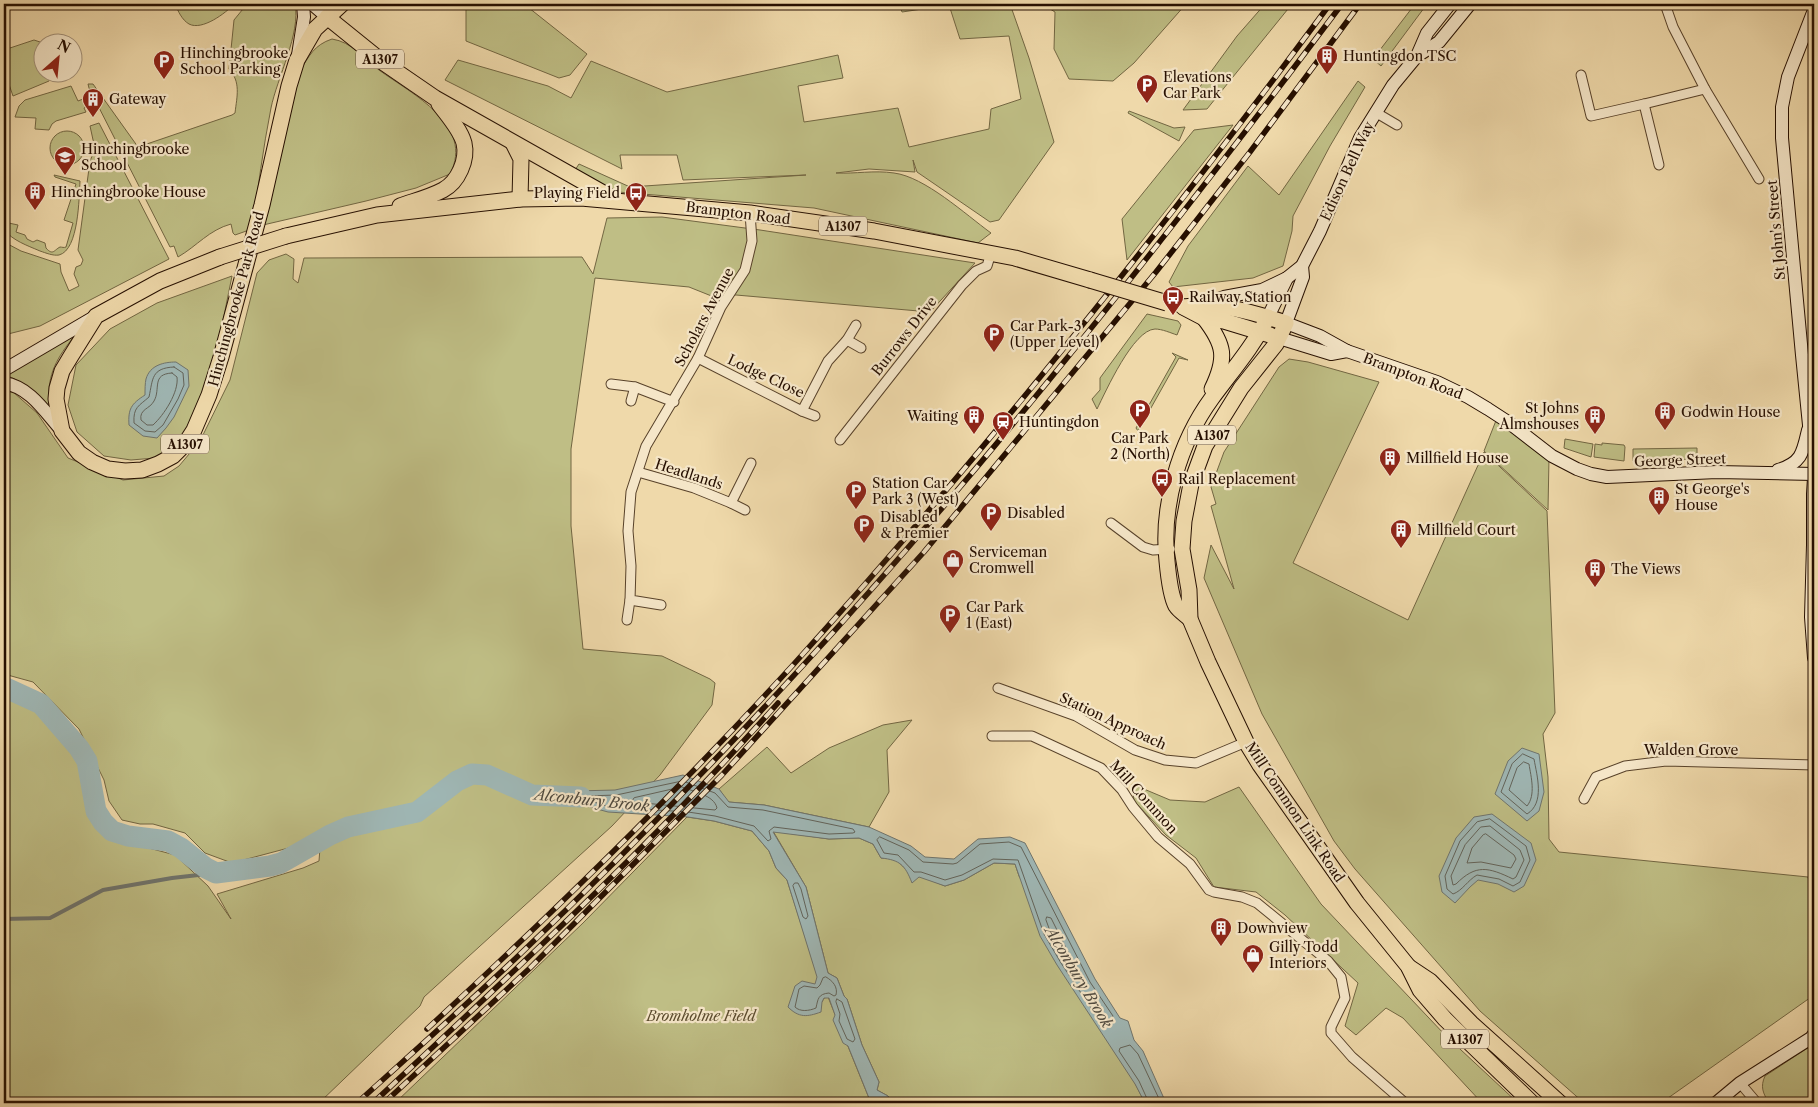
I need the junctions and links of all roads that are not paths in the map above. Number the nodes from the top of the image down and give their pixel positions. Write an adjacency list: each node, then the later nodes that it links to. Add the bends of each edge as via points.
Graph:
1 (302, 4): 12 (main road, via 304,17)
2 (312, 4): 8 (main road)
3 (342, 4): 8 (main road, A1307)
4 (1450, 4): 11 (main road, Edison Bell Way, via 1428,33)
5 (1470, 4): 11 (main road, Edison Bell Way, via 1439,42)
6 (1665, 4): 14 (street, St John's Street, via 1673,27)
7 (1814, 10): 10 (main road, St John's Street)
8 (327, 17): 12 (main road, Hinchingbrooke Park Road / A1307, via 315,29); 15 (main road, A1307, via 384,63)
9 (1814, 27): 10 (main road)
10 (1804, 36): 49 (main road, St John's Street, via 1788,77 1782,107 1782,138)
11 (1417, 56): 17 (main road, Edison Bell Way)
12 (297, 60): 50 (main road, Hinchingbrooke Park Road / A1307, via 221,357 209,395 190,437 173,456 158,464 142,470 125,471 108,469 92,462 78,453)
13 (1581, 75): 16 (street, via 1591,116)
14 (1705, 88): 16 (street); 21 (street, St John's Street)
15 (435, 98): 19 (main road, A1307); 25 (main road, via 464,143 461,170 443,190)
16 (1644, 104): 20 (street)
17 (1375, 112): 18 (street); 27 (main road, Edison Bell Way)
18 (1397, 125)
19 (514, 143): 22 (main road, via 521,158); 23 (main road, A1307)
20 (1659, 165)
21 (1758, 178)
22 (520, 198): 23 (main road, Brampton Road / A1307); 25 (main road, Brampton Road / A1307)
23 (616, 200): 24 (main road, Brampton Road / A1307)
24 (750, 213): 26 (main road, Brampton Road / A1307, via 874,231); 39 (street, Scholars Avenue, via 752,241 745,270 721,307)
25 (377, 215): 30 (main road, Brampton Road / A1307, bridge, via 286,236 220,257 160,281)
26 (991, 253): 29 (main road, Brampton Road / A1307, bridge); 51 (street, Burrows Drive, via 987,266 976,271 962,285)
27 (1302, 266): 28 (main road, Edison Bell Way); 32 (main road, Edison Bell Way, via 1304,277)
28 (1286, 278): 29 (main road, Edison Bell Way, via 1262,290 1224,297); 31 (main road, Mill Common Link Road)
29 (1203, 311): 31 (main road, Brampton Road / A1307, via 1228,307); 34 (main road, Brampton Road / A1307); 44 (main road, A1307, via 1222,348)
30 (96, 316): 40 (main road); 50 (main road, A1307, via 62,371 56,399)
31 (1268, 317): 32 (main road, Brampton Road / A1307); 34 (main road, Mill Common Link Road)
32 (1286, 323): 35 (main road, Edison Bell Way / A1307); 38 (main road, Brampton Road)
33 (856, 325): 36 (street, Lodge Close)
34 (1260, 332): 35 (main road, Brampton Road / A1307); 44 (main road, Mill Common Link Road)
35 (1279, 338): 38 (main road, Brampton Road, via 1331,354); 61 (main road, Mill Common Link Road / A1307, via 1241,388 1205,446 1191,484)
36 (847, 340): 37 (street); 47 (street, Lodge Close, via 828,361)
37 (861, 348)
38 (1347, 351): 53 (main road, Brampton Road, via 1437,382 1468,397 1508,422)
39 (698, 358): 46 (street, Scholars Avenue); 47 (street, Lodge Close)
40 (4, 370)
41 (4, 382): 50 (main road, via 30,394)
42 (611, 384): 43 (street)
43 (635, 387): 45 (street); 46 (street)
44 (1210, 400): 62 (main road, Mill Common Link Road / A1307, via 1194,427 1180,465 1170,500)
45 (631, 401)
46 (674, 402): 55 (street, Scholars Avenue, via 646,446)
47 (802, 411): 48 (street)
48 (815, 416)
49 (1809, 425): 52 (main road, St John's Street); 56 (main road, via 1803,454 1794,463)
50 (62, 431)
51 (840, 440)
52 (1814, 452)
53 (1552, 456): 56 (main road, George Street, via 1577,469 1608,477)
54 (751, 463): 58 (street, Headlands)
55 (638, 472): 58 (street, Headlands, via 694,488); 63 (street, Scholars Avenue, via 631,492 628,531)
56 (1768, 472): 57 (main road, George Street)
57 (1814, 476): 67 (main road, via 1811,616)
58 (731, 503): 59 (street, Headlands)
59 (745, 510)
60 (1111, 523): 62 (street, via 1143,547)
61 (1182, 548): 62 (street); 65 (main road, Mill Common Link Road / A1307)
62 (1166, 549): 65 (main road, Mill Common Link Road / A1307, via 1176,606)
63 (630, 600): 64 (street); 66 (street, Scholars Avenue)
64 (661, 605)
65 (1190, 618): 70 (main road, Mill Common Link Road / A1307)
66 (627, 620)
67 (1814, 658)
68 (998, 688): 70 (street, Station Approach, via 1076,716 1136,750 1165,760 1196,763)
69 (992, 736): 76 (street, Mill Common, via 1032,736 1101,768 1158,836 1190,864 1209,890 1242,896 1257,904 1328,961 1341,977 1345,998 1331,1033 1352,1057)
70 (1246, 742): 73 (main road, Mill Common Link Road / A1307, via 1322,855)
71 (1814, 765): 72 (street, Walden Grove, via 1666,761 1625,766 1596,777)
72 (1584, 799)
73 (1408, 966): 77 (main road, Mill Common Link Road / A1307, via 1420,990 1445,1019); 78 (main road, Mill Common Link Road / A1307, via 1430,981 1471,1023)
74 (1813, 1036): 75 (main road)
75 (1740, 1083): 79 (main road); 80 (street)
76 (1405, 1103)
77 (1532, 1103)
78 (1560, 1103)
79 (1716, 1103)
80 (1757, 1103)

